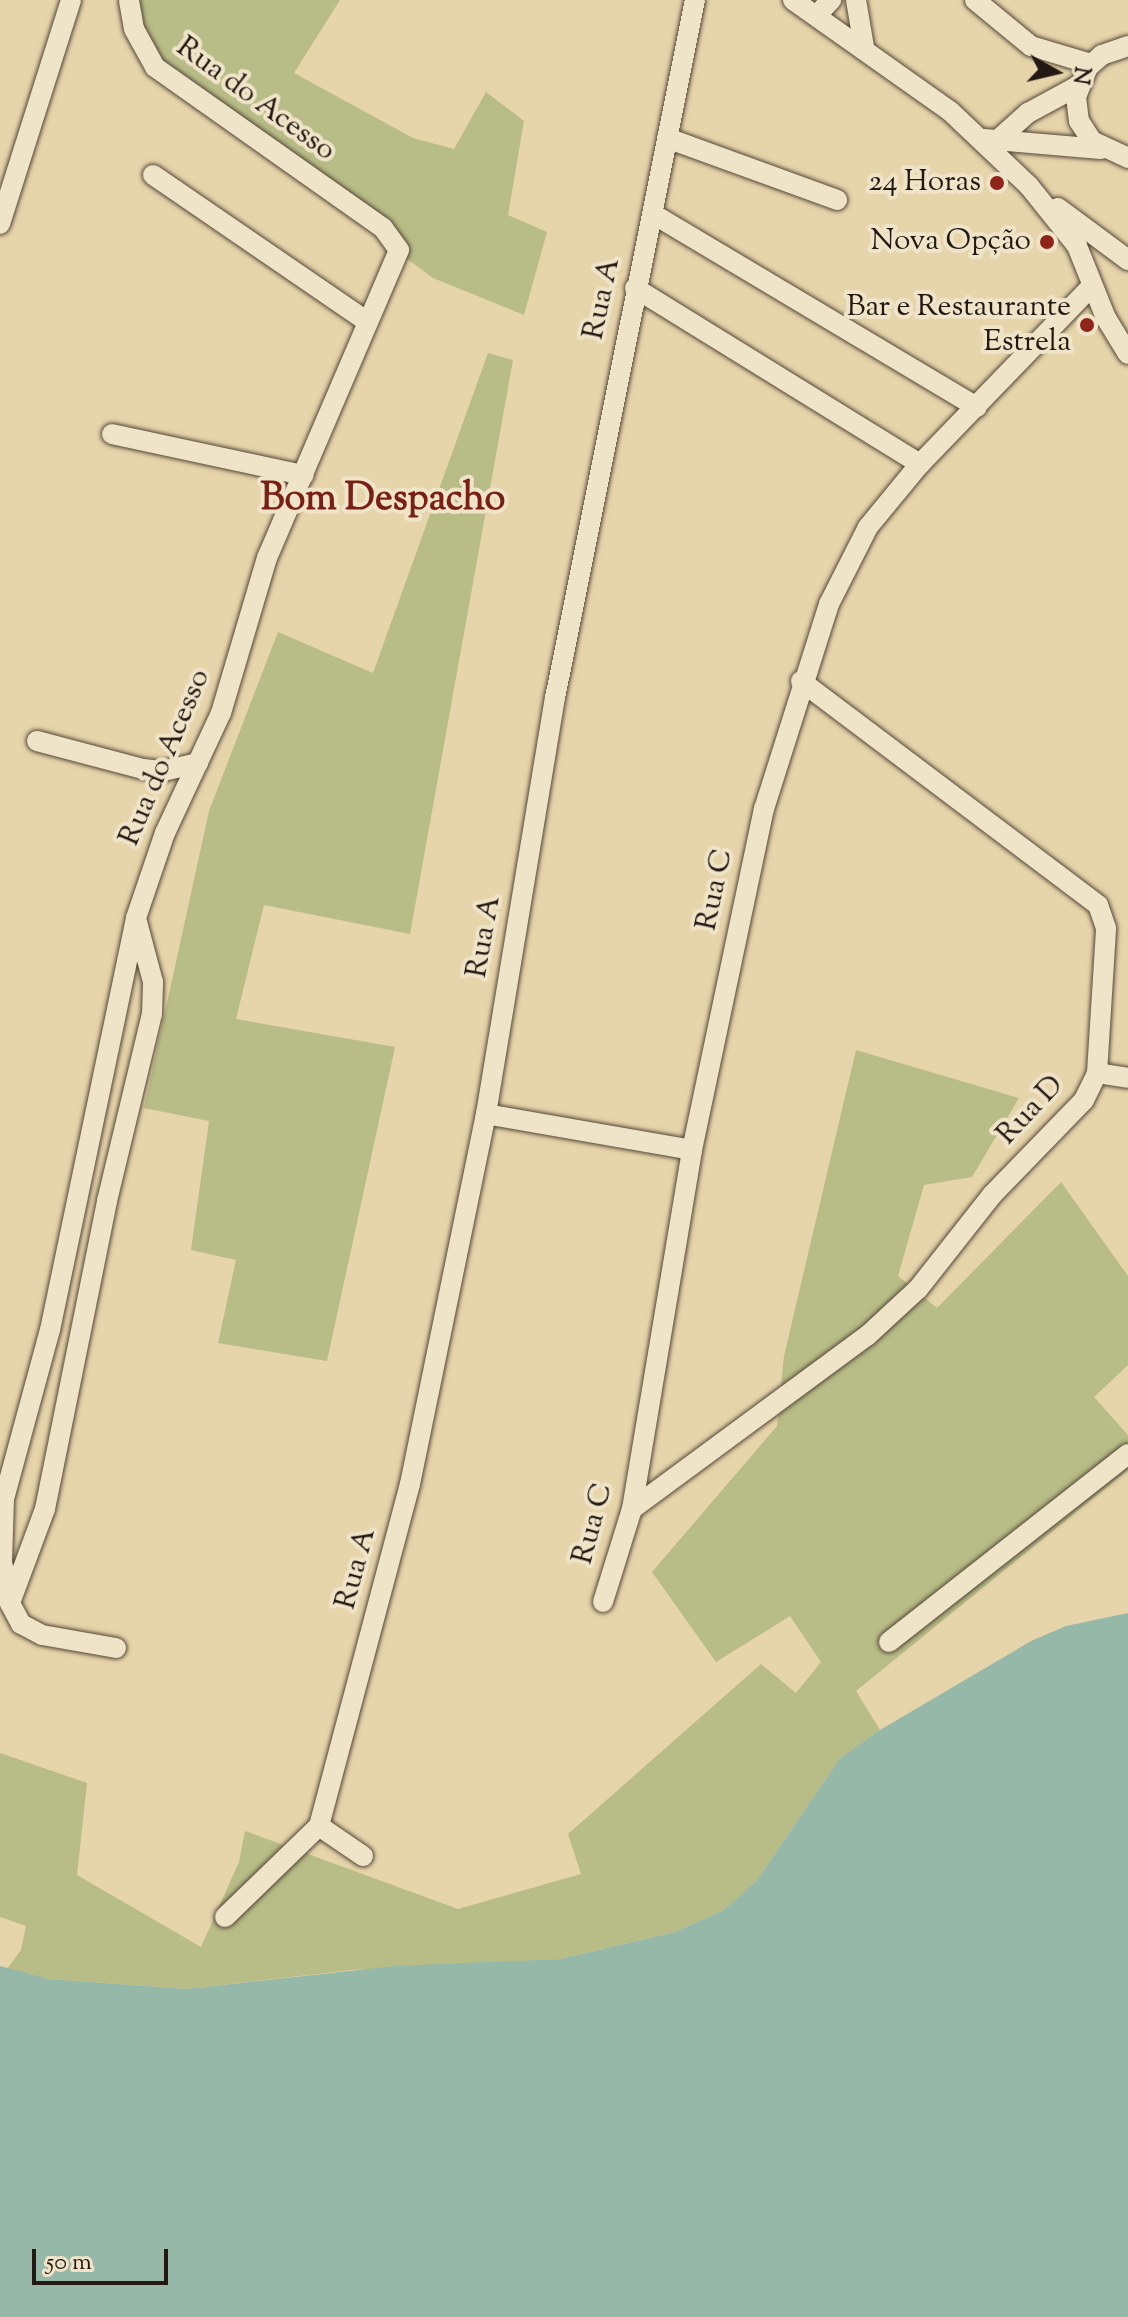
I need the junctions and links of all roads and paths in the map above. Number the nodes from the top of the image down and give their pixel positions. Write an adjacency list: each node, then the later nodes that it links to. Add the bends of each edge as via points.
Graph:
1 (71, 0): 21 (street)
2 (129, 0): 27 (street, Rua do Acesso, via 145,53 171,82 393,236 399,258)
3 (695, 0): 13 (street, Rua A)
4 (793, 0): 7 (street)
5 (856, 0): 10 (street)
6 (975, 0): 11 (street, via 1031,46)
7 (824, 7): 10 (street)
8 (1128, 30): 11 (street)
9 (1128, 46): 11 (street)
10 (864, 47): 14 (street)
11 (1097, 59): 12 (street)
12 (1078, 86): 14 (street); 15 (street, via 1079,121)
13 (667, 138): 19 (street); 20 (street, Rua A)
14 (992, 138): 15 (street); 18 (street)
15 (1101, 149): 16 (street)
16 (1128, 158)
17 (153, 175): 27 (street)
18 (1029, 186): 22 (street); 25 (street, via 1077,246)
19 (837, 200)
20 (653, 214): 26 (street, Rua A); 29 (street)
21 (0, 224)
22 (1109, 247): 23 (street); 24 (street)
23 (1128, 260)
24 (1128, 275)
25 (1092, 286): 28 (street); 29 (street, Rua C)
26 (635, 288): 31 (street); 39 (street, Rua A, via 555,698)
27 (368, 322): 32 (street, Rua do Acesso)
28 (1128, 354)
29 (977, 407): 31 (street, Rua C)
30 (112, 434): 32 (street)
31 (920, 464): 33 (street, Rua C, via 848,558)
32 (304, 475): 35 (street, Rua do Acesso, via 267,558 229,692)
33 (801, 681): 37 (street, Rua D, via 1098,905 1106,928); 40 (street, Rua C, via 764,809)
34 (37, 741): 35 (street, via 143,769 163,771)
35 (198, 763): 36 (street, Rua do Acesso, via 165,833)
36 (136, 918): 41 (street, Rua do Acesso); 42 (street, via 153,1002)
37 (1097, 1073): 38 (street); 44 (street, Rua D, via 1084,1100 992,1195 918,1289 867,1336)
38 (1128, 1078)
39 (486, 1114): 40 (street); 49 (street, Rua A, via 410,1484)
40 (692, 1150): 44 (street, Rua C)
41 (71, 1217): 42 (street); 46 (street, Rua do Acesso, via 50,1330 4,1499 2,1562)
42 (102, 1224): 46 (street, via 45,1509)
43 (1128, 1454): 47 (street)
44 (632, 1509): 45 (street, Rua C)
45 (603, 1602)
46 (10, 1603): 48 (street, Rua do Acesso, via 27,1629)
47 (889, 1642)
48 (116, 1648)
49 (319, 1826): 50 (street); 51 (street)
50 (363, 1856)
51 (225, 1917)

